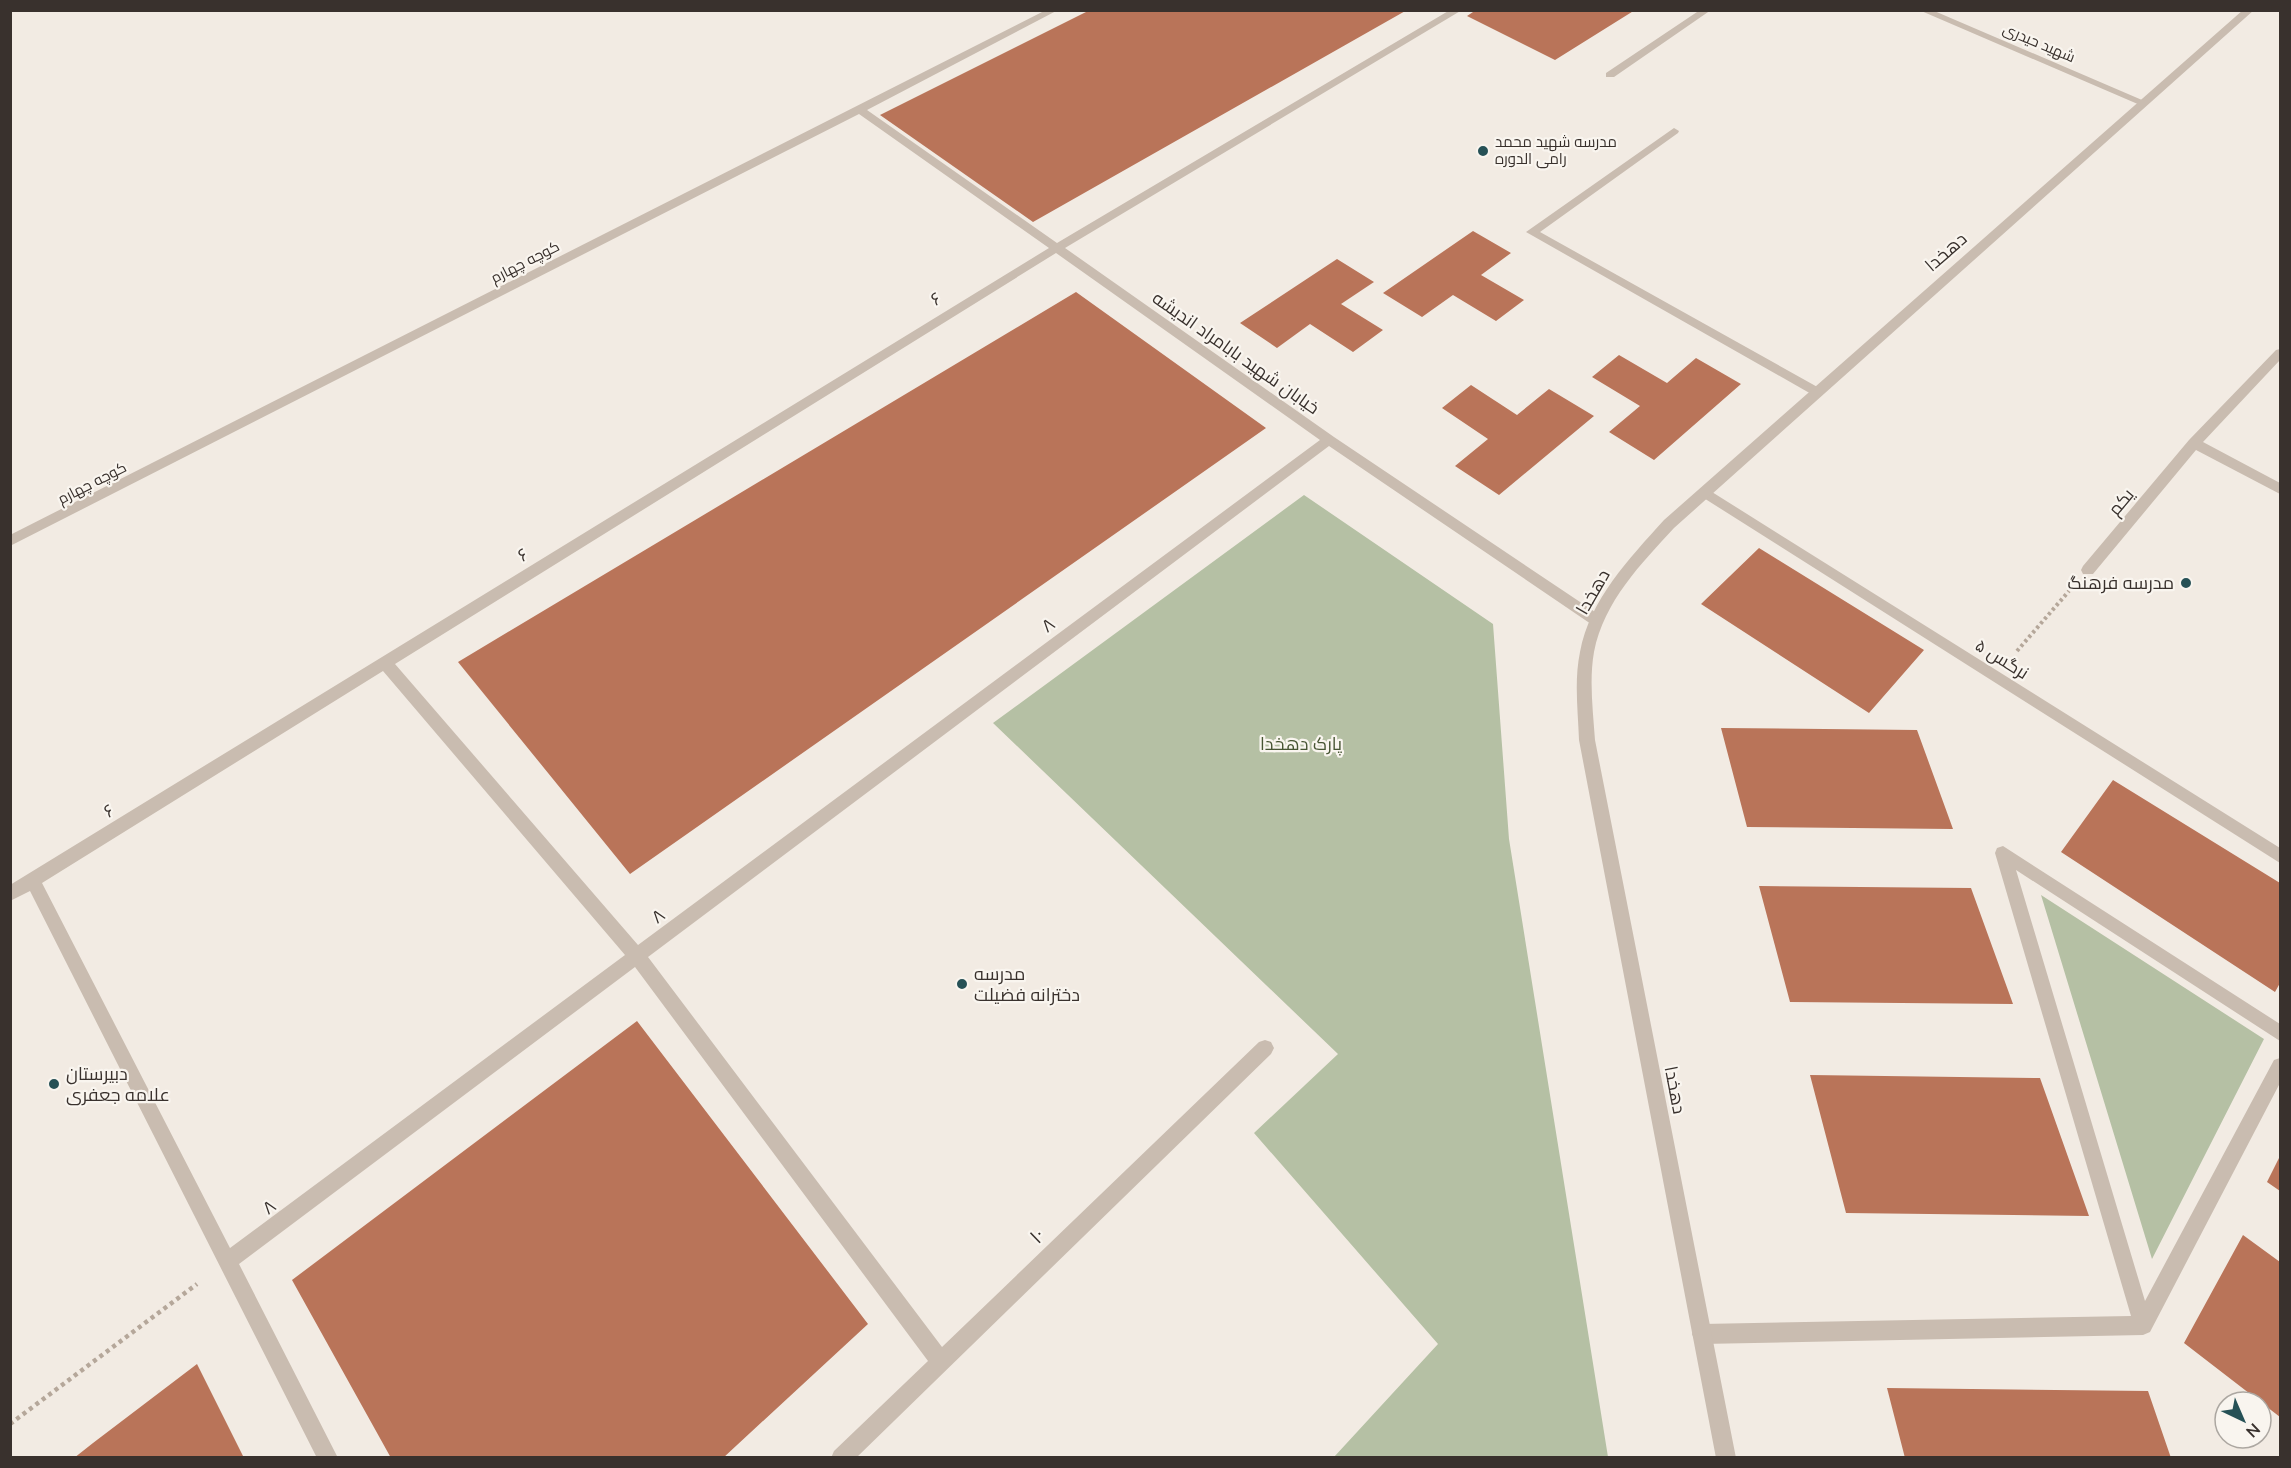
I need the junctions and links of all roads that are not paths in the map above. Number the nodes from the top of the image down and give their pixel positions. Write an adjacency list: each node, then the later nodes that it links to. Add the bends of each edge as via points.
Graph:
1 (1054, 10): 8 (street, کوچه چهارم)
2 (1458, 10): 10 (street, ۶)
3 (1707, 10): 6 (street)
4 (1923, 10): 7 (street, شهید حیدری)
5 (2250, 10): 7 (street, دهخدا)
6 (1610, 75)
7 (2144, 103): 12 (street, دهخدا)
8 (859, 109): 10 (street, خیابان شهید بابامراد اندیشه); 17 (street, کوچه چهارم)
9 (1674, 131): 12 (street, via 1532,232)
10 (1055, 249): 13 (street, خیابان شهید بابامراد اندیشه); 20 (street, ۶)
11 (2280, 353): 14 (street, یکم)
12 (1817, 392): 16 (street, دهخدا)
13 (1329, 440): 19 (street, خیابان شهید بابامراد اندیشه); 24 (street, ۸)
14 (2194, 443): 15 (street); 18 (street, یکم)
15 (2280, 489)
16 (1704, 492): 19 (street, دهخدا, via 1633,564); 21 (street, نرگس ۵)
17 (10, 541)
18 (2088, 570)
19 (1596, 620): 30 (street, دهخدا, via 1587,651 1584,683 1587,740)
20 (385, 663): 22 (street, ۶); 24 (street)
21 (2280, 856)
22 (33, 880): 23 (street, ۶); 28 (street)
23 (10, 894)
24 (637, 956): 28 (street, ۸); 31 (street)
25 (2280, 1033): 29 (street, via 2004,853)
26 (1265, 1048): 31 (street, ۱۰)
27 (2280, 1066): 29 (street)
28 (228, 1261): 32 (street)
29 (2143, 1326): 30 (street)
30 (1702, 1334): 34 (street, دهخدا)
31 (940, 1361): 33 (street, ۱۰)
32 (328, 1458)
33 (841, 1458)
34 (1726, 1458)

